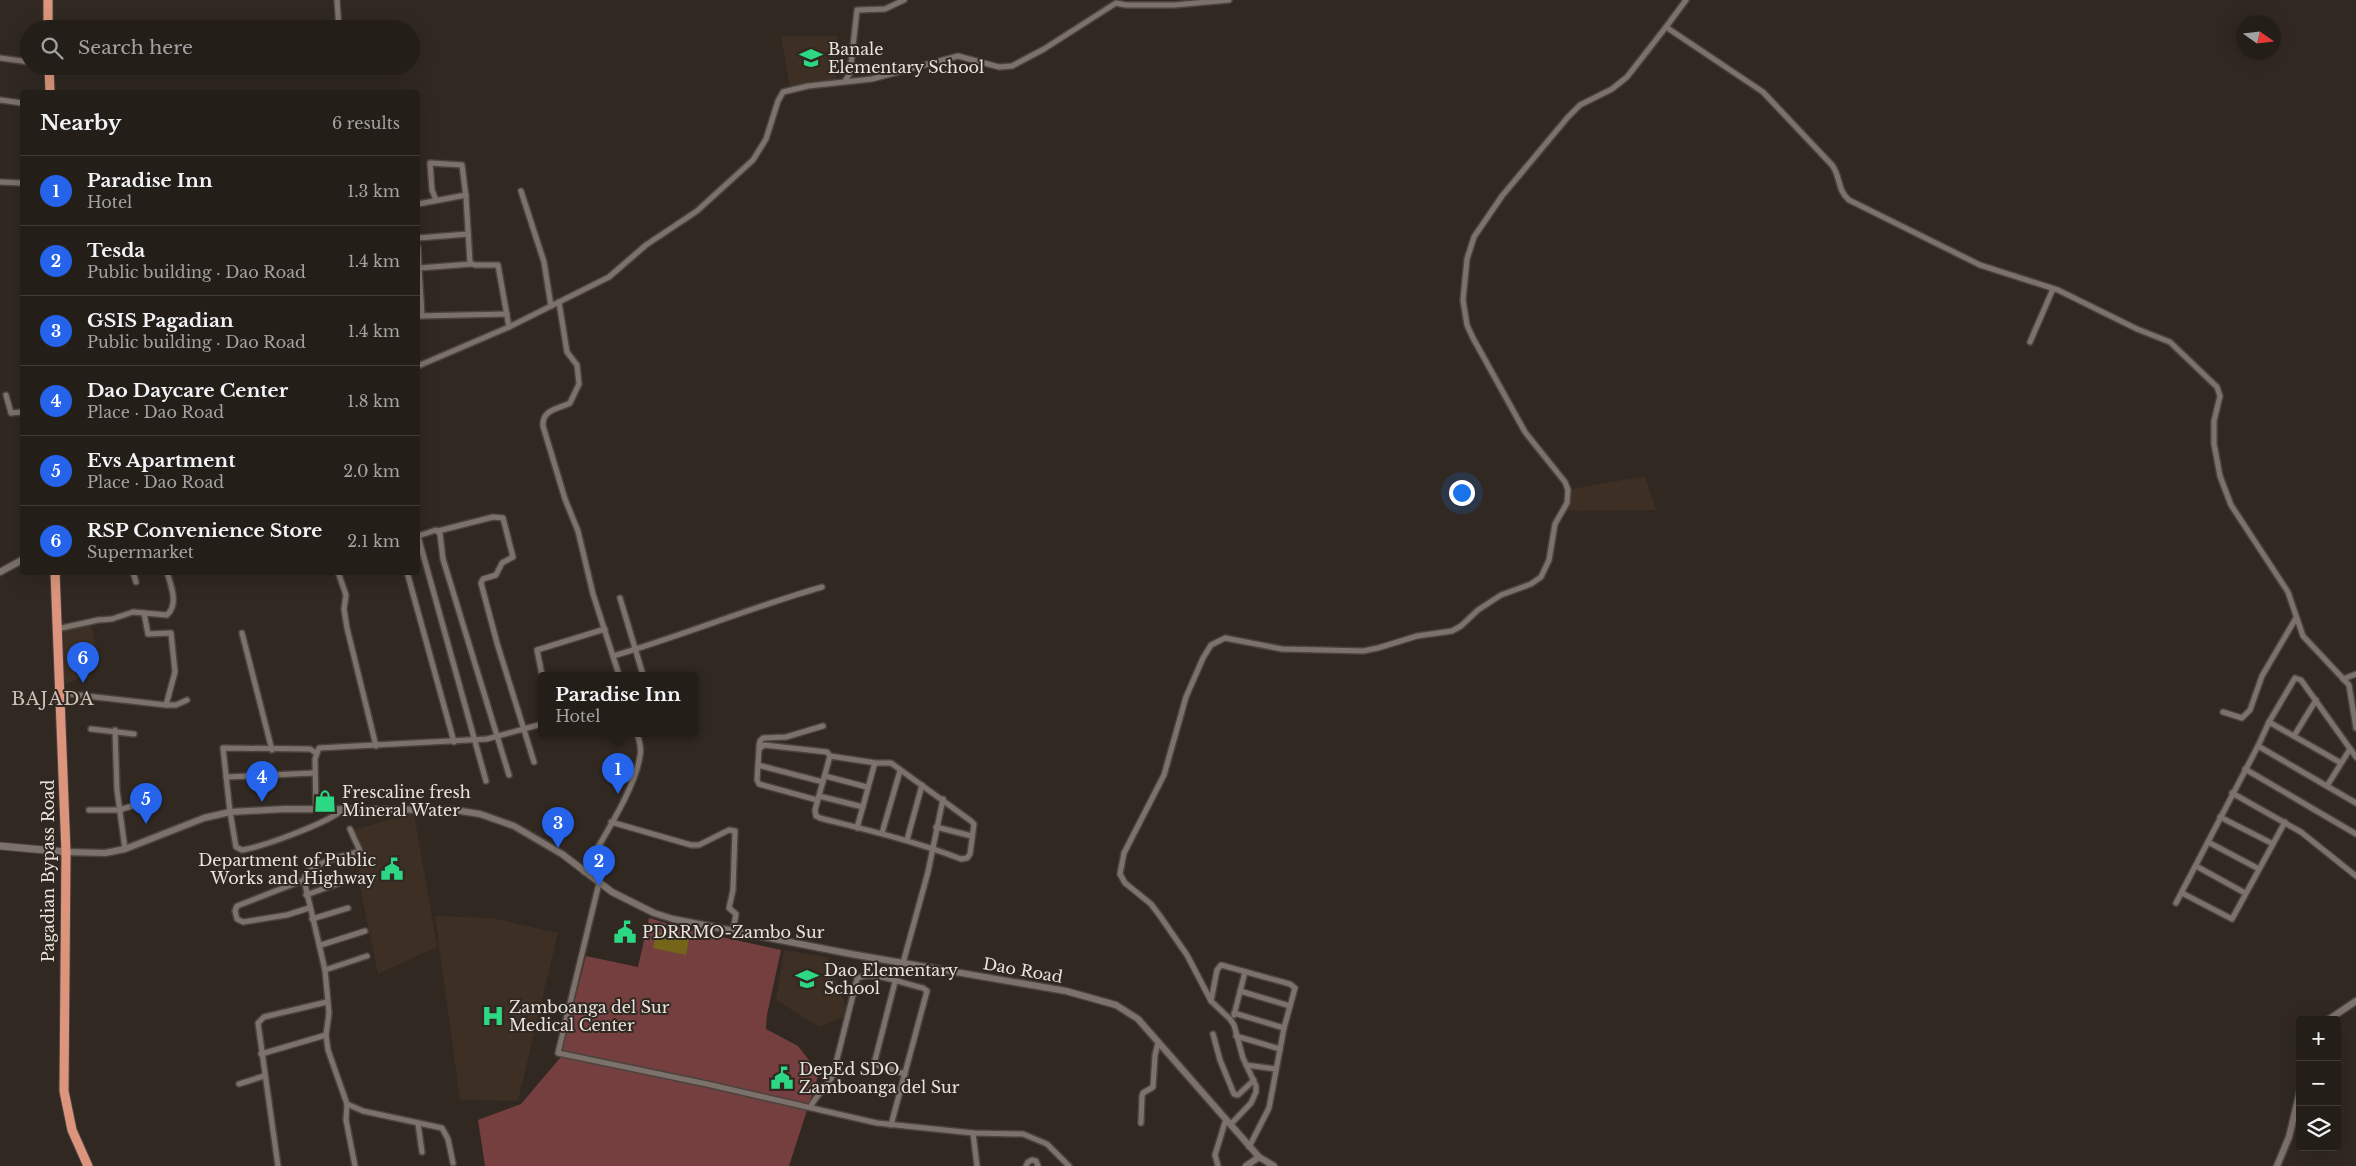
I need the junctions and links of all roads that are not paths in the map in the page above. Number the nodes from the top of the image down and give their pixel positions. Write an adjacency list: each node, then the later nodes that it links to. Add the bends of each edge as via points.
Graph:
1 (48, 0): 7 (highway)
2 (337, 0): 8 (street)
3 (904, 0): 13 (street, via 885,9 857,10 850,73)
4 (1229, 0): 6 (street, via 1174,5)
5 (1686, 0): 9 (street)
6 (1110, 3): 13 (street, via 1044,49 1012,66 999,67 958,56 872,79)
7 (48, 20)
8 (338, 20)
9 (1666, 27): 27 (street, via 1753,84 1774,102 1832,165 1839,176 1841,191 1849,200 1980,265); 153 (street, via 1628,77 1580,105 1536,153 1480,228 1467,259 1463,300 1467,325 1530,441 1568,490 1567,503 1555,524 1549,560 1541,577 1501,595 1461,626 1441,634 1417,636 1364,651 1282,648 1226,638 1211,645 1195,674 1164,775 1124,853 1120,874 1122,880 1151,904 1160,916 1187,955)
10 (0, 58): 11 (street)
11 (20, 61)
12 (49, 75): 14 (highway)
13 (844, 82): 28 (street, via 784,92 761,148 720,193 639,251 609,277)
14 (50, 90)
15 (0, 100): 16 (street)
16 (20, 103)
17 (0, 182): 18 (street)
18 (20, 183)
19 (521, 191): 29 (street, via 544,262)
20 (466, 195): 21 (street); 21 (street, via 462,165 432,162 430,170); 23 (street)
21 (436, 200): 22 (street)
22 (420, 204)
23 (468, 234): 24 (street); 25 (street)
24 (420, 238)
25 (472, 264): 26 (street); 30 (street, via 498,264)
26 (420, 268)
27 (2053, 288): 33 (street); 51 (street, via 2137,330 2170,342 2217,387 2220,401 2212,432 2220,476 2231,505 2288,592)
28 (559, 302): 29 (street); 53 (street, via 568,352 577,363 579,384 570,403 549,412 543,423 565,499 578,531)
29 (551, 306): 32 (street)
30 (507, 314): 31 (street); 32 (street)
31 (420, 316)
32 (508, 327): 34 (street)
33 (2030, 342)
34 (420, 365)
35 (6, 395): 36 (street, via 12,413)
36 (20, 412)
37 (438, 531): 38 (street); 73 (street, via 493,517 503,518 513,558 500,565 496,575 483,579 481,583); 76 (street, via 443,559)
38 (420, 536)
39 (420, 543): 78 (street)
40 (20, 561): 41 (street)
41 (0, 572)
42 (55, 575): 52 (highway, Pagadian Bypass Road)
43 (134, 575): 47 (street)
44 (168, 575): 50 (street, via 174,599 170,612 164,616)
45 (339, 575): 80 (street, via 346,595 347,628)
46 (407, 575): 79 (street)
47 (136, 582)
48 (822, 588): 55 (street, via 763,604)
49 (620, 598): 55 (street)
50 (144, 613): 52 (street, via 127,613 112,619); 65 (street, via 148,634 171,633 175,672)
51 (2296, 618): 61 (street, via 2308,642); 66 (street, via 2262,676 2249,713 2242,718)
52 (57, 629): 62 (highway, Pagadian Bypass Road)
53 (605, 630): 56 (street); 57 (street, via 537,650)
54 (242, 632): 84 (street)
55 (636, 649): 56 (street); 59 (street)
56 (613, 656): 58 (street)
57 (541, 672)
58 (618, 672)
59 (642, 672)
60 (2356, 674): 61 (street)
61 (2343, 679): 70 (street, via 2350,688)
62 (60, 693): 65 (street); 129 (highway, Pagadian Bypass Road)
63 (187, 700): 65 (street)
64 (2316, 700): 67 (street, via 2297,677); 75 (street); 83 (street)
65 (166, 705)
66 (2224, 712)
67 (2269, 722): 75 (street); 81 (street)
68 (538, 725): 73 (street)
69 (823, 726): 82 (street, via 786,738 763,738)
70 (2356, 726)
71 (90, 729): 72 (street)
72 (115, 730): 74 (street); 112 (street)
73 (523, 730): 76 (street); 88 (street)
74 (134, 734)
75 (2294, 736): 90 (street)
76 (496, 737): 78 (street); 95 (street)
77 (638, 737): 115 (street, via 641,751 637,767)
78 (474, 740): 79 (street); 98 (street)
79 (454, 742): 80 (street)
80 (376, 746): 85 (street, via 322,748)
81 (2258, 746): 92 (street); 101 (street)
82 (759, 747): 86 (street, via 827,752); 91 (street)
83 (2350, 749): 87 (street); 90 (street)
84 (272, 750): 85 (street, via 310,749); 97 (street, via 223,748)
85 (316, 753): 94 (street)
86 (830, 756): 89 (street); 96 (street)
87 (2356, 757)
88 (534, 762)
89 (876, 763): 93 (street, via 891,763); 102 (street)
90 (2341, 763): 101 (street)
91 (758, 765): 99 (street); 104 (street, via 759,784)
92 (2245, 769): 103 (street); 121 (street)
93 (900, 771): 100 (street); 120 (street)
94 (314, 773): 97 (street); 109 (street)
95 (509, 776)
96 (825, 776): 99 (street); 102 (street)
97 (226, 777): 113 (street)
98 (486, 781)
99 (823, 782): 104 (street)
100 (922, 785): 105 (street); 123 (street)
101 (2327, 786): 107 (street)
102 (867, 788): 108 (street)
103 (2232, 793): 114 (street); 116 (street)
104 (818, 798): 108 (street); 118 (street, via 817,817)
105 (943, 800): 117 (street); 122 (street, via 973,823)
106 (148, 801): 112 (street)
107 (2356, 803)
108 (863, 807): 118 (street)
109 (316, 809): 110 (street, Dao Road); 113 (street, Dao Road)
110 (342, 809): 113 (street, via 327,820 242,850 234,842); 132 (street, Dao Road, via 436,809 480,814 531,835)
111 (89, 810): 112 (street)
112 (119, 810): 127 (street)
113 (230, 812): 127 (street, Dao Road, via 204,818)
114 (2220, 817): 124 (street); 125 (street)
115 (611, 822): 132 (street); 145 (street, via 691,845 735,830 733,890 729,908 736,914)
116 (2285, 822): 125 (street); 133 (street)
117 (936, 827): 122 (street); 128 (street)
118 (857, 828): 120 (street)
119 (350, 830): 135 (street, via 360,851 307,870)
120 (882, 834): 123 (street)
121 (2356, 834)
122 (972, 836): 128 (street, via 967,858)
123 (907, 840): 128 (street)
124 (2208, 842): 130 (street); 131 (street)
125 (2272, 844): 131 (street)
126 (0, 846): 129 (main road)
127 (125, 849): 129 (street, Dao Road, via 104,853)
128 (932, 849): 148 (street)
129 (66, 852): 185 (highway, Pagadian Bypass Road, via 64,1091 72,1130)
130 (2196, 866): 137 (street); 138 (street)
131 (2259, 869): 138 (street)
132 (584, 872): 136 (street, Dao Road)
133 (2356, 876)
134 (356, 877): 139 (street)
135 (304, 880): 139 (street); 141 (street, via 237,906 235,911 237,919 243,922)
136 (599, 883): 145 (street, Dao Road, via 654,913); 174 (street, via 558,1053)
137 (2182, 893): 138 (street, via 2232,919); 140 (street)
138 (2246, 893)
139 (306, 895): 141 (street)
140 (2176, 902)
141 (309, 908): 143 (street)
142 (348, 908): 143 (street)
143 (312, 919): 146 (street)
144 (365, 931): 146 (street)
145 (733, 931): 148 (street, Dao Road)
146 (320, 945): 149 (street)
147 (367, 956): 149 (street)
148 (903, 963): 164 (street, Dao Road, via 1103,1000 1127,1010)
149 (326, 970): 155 (street)
150 (1245, 972): 152 (street); 153 (street, via 1219,965); 156 (street, via 1293,985 1295,991)
151 (895, 982): 169 (street, via 874,1064); 169 (street, via 924,988 927,995); 174 (street, via 866,974 857,979 833,1075)
152 (1240, 991): 156 (street); 157 (street)
153 (1211, 1001): 159 (street)
154 (2356, 1001): 158 (street)
155 (327, 1002): 162 (street); 166 (street, via 260,1019)
156 (1290, 1006): 160 (street)
157 (1234, 1013): 159 (street); 160 (street)
158 (2334, 1016)
159 (1232, 1022): 163 (street)
160 (1284, 1028): 165 (street)
161 (1213, 1034): 171 (street, via 1234,1094)
162 (326, 1035): 166 (street); 173 (street, via 332,1065)
163 (1236, 1036): 165 (street); 167 (street)
164 (1158, 1043): 176 (street, via 1153,1087 1142,1096); 177 (street, Dao Road)
165 (1280, 1049): 168 (street)
166 (261, 1054): 170 (street)
167 (1246, 1065): 168 (street); 171 (street)
168 (1276, 1069): 181 (street, via 1265,1119)
169 (905, 1074): 179 (street)
170 (264, 1076): 172 (street); 186 (street)
171 (1254, 1080): 177 (street, via 1254,1098)
172 (239, 1084)
173 (347, 1104): 178 (street); 187 (street, via 346,1120)
174 (811, 1106): 179 (street)
175 (2296, 1106): 195 (street)
176 (1141, 1122)
177 (1229, 1122): 181 (street, Dao Road); 192 (street, via 1215,1155)
178 (418, 1124): 182 (street); 184 (street, via 444,1130)
179 (891, 1125): 180 (street)
180 (973, 1133): 188 (street); 191 (street, via 1013,1133 1033,1137 1053,1149)
181 (1249, 1147): 183 (street, Dao Road)
182 (422, 1152)
183 (1258, 1157): 193 (street); 194 (street, Dao Road)
184 (453, 1163)
185 (88, 1166)
186 (278, 1166)
187 (355, 1166)
188 (977, 1166)
189 (1026, 1166): 190 (street, via 1032,1160)
190 (1038, 1166)
191 (1069, 1166)
192 (1218, 1166)
193 (1246, 1166)
194 (1274, 1166)
195 (2277, 1166)

